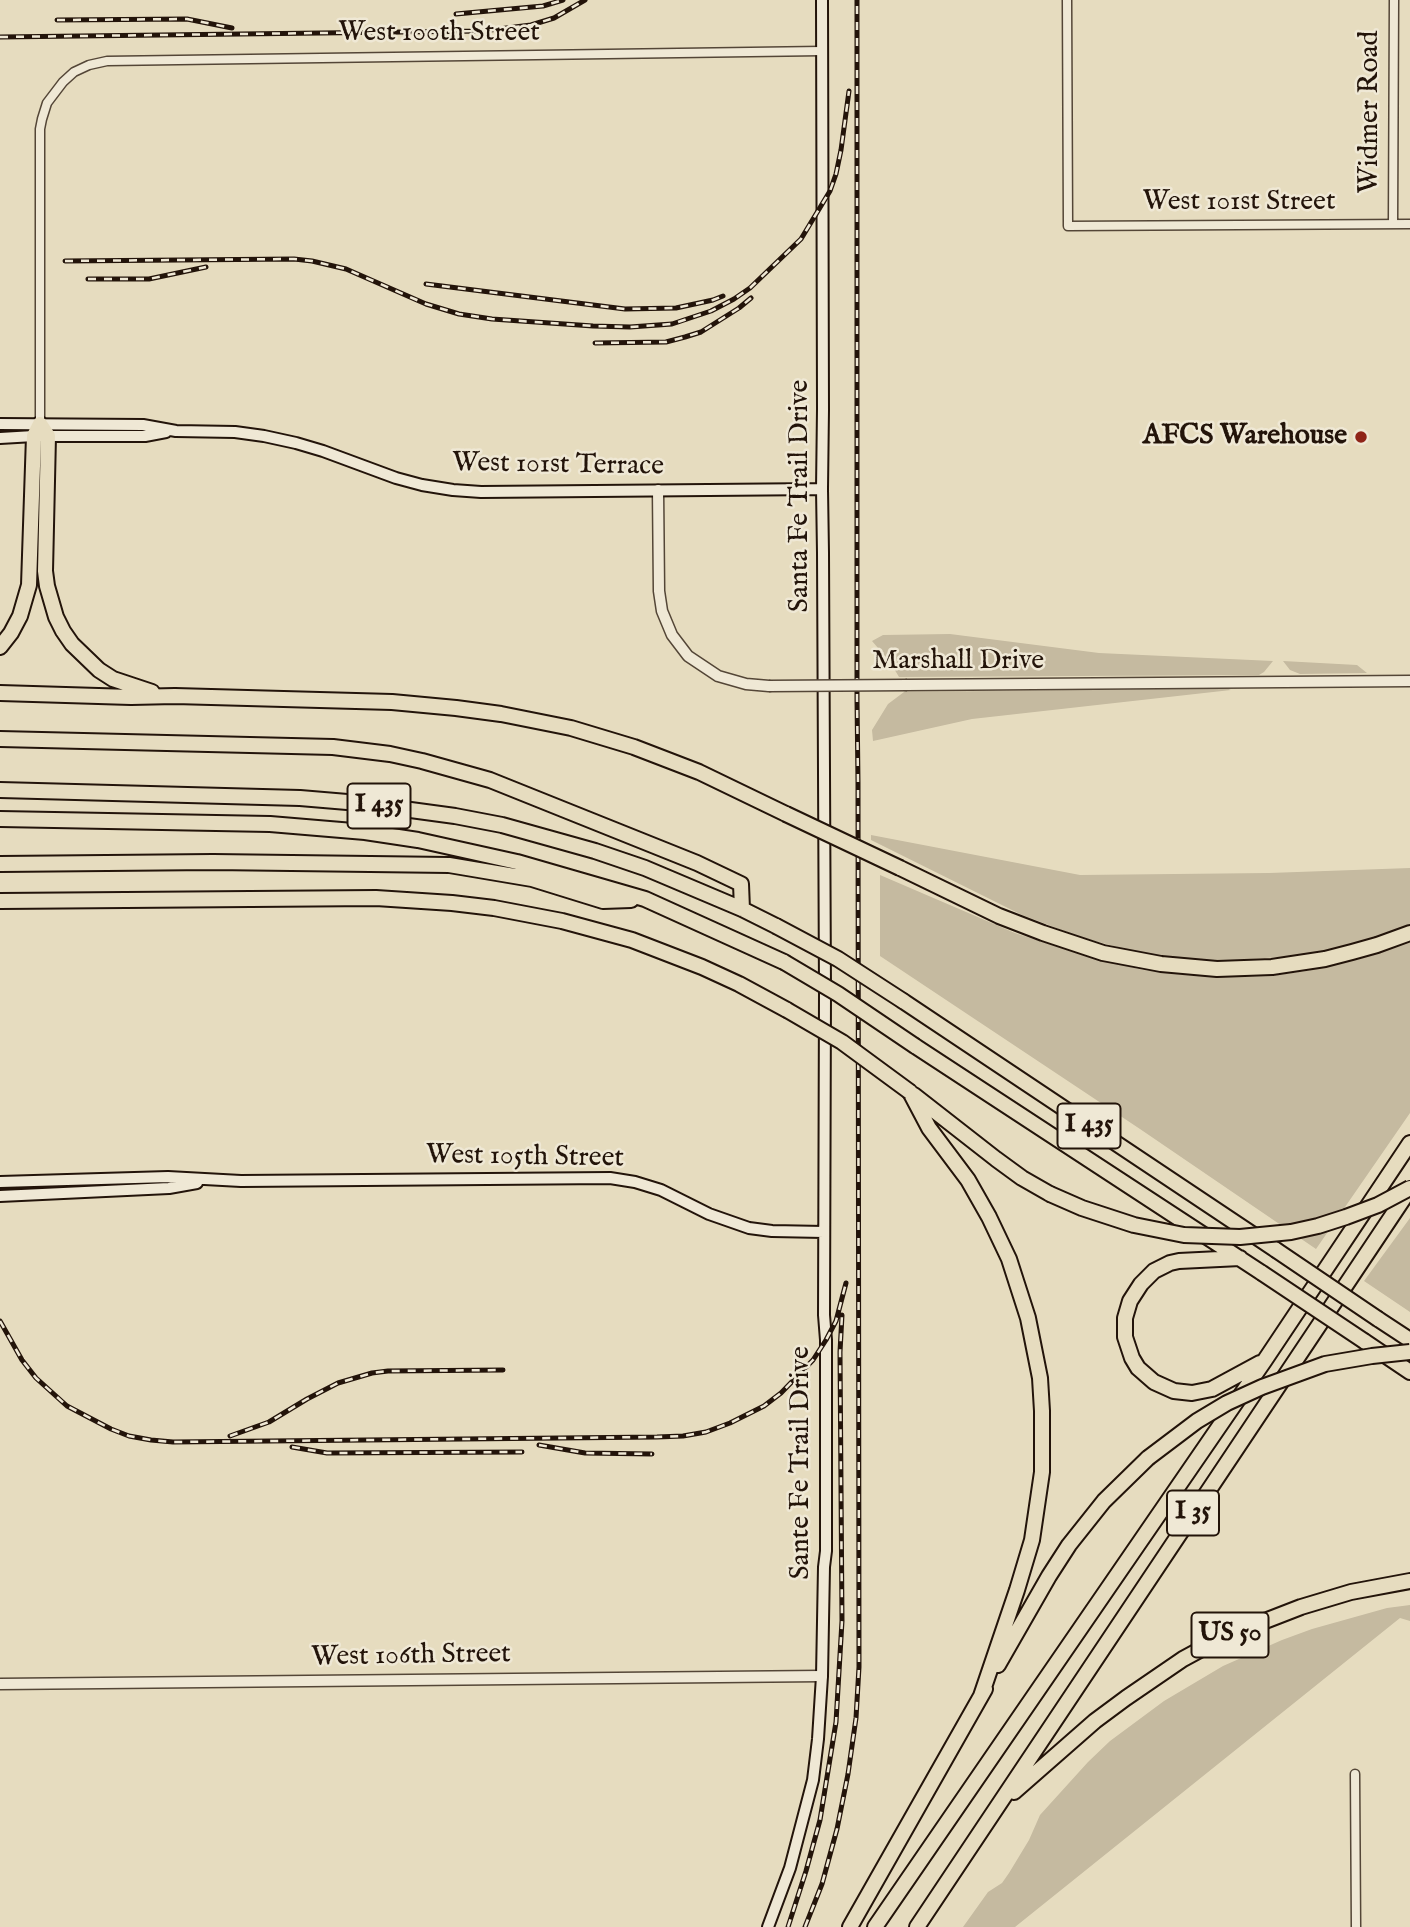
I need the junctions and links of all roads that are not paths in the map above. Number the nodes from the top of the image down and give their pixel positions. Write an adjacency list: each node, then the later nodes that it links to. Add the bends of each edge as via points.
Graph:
1 (822, 0): 4 (main road, Santa Fe Trail Drive)
2 (1067, 0): 5 (street, West 101st Street, via 1068,226)
3 (1394, 0): 5 (street, Widmer Road)
4 (822, 51): 8 (street, West 100th Street, via 107,61 74,72 47,103 40,129); 10 (main road, Santa Fe Trail Drive)
5 (1393, 224): 6 (street, West 101st Street)
6 (1410, 224)
7 (0, 424): 8 (main road, West 101st Terrace)
8 (41, 432): 9 (main road, West 101st Terrace); 11 (main road, West 101st Terrace, via 145,436 176,430 234,432 296,443 396,478 453,490); 12 (highway, via 29,586 20,617); 15 (highway, via 45,571 63,631 80,653 113,679)
9 (0, 438)
10 (822, 489): 11 (main road, West 101st Terrace); 24 (main road, Santa Fe Trail Drive)
11 (658, 490): 13 (street, Marshall Drive, bridge, via 659,591 672,635 688,656 718,676 746,684)
12 (0, 647)
13 (1410, 681)
14 (0, 692): 15 (highway)
15 (175, 696): 23 (highway, bridge, via 392,702 501,714 571,729 699,772 1043,933 1103,953 1160,964 1272,967 1352,952)
16 (0, 739): 22 (highway, via 333,747 433,763 490,780 697,863 741,884)
17 (0, 790): 22 (highway, I 435, via 300,799 455,816 595,851)
18 (0, 819): 20 (highway, I 435, via 270,824 365,832 517,862)
19 (0, 864): 20 (highway, via 449,866 532,879 603,901)
20 (645, 899): 34 (highway, I 435, bridge, via 784,962 838,994)
21 (0, 901): 25 (highway, bridge, via 376,898 452,902 562,921 632,940 739,984 842,1042)
22 (742, 909): 35 (highway, I 435, bridge, via 838,959 903,1001)
23 (1410, 933)
24 (825, 992): 33 (main road, Sante Fe Trail Drive)
25 (910, 1092): 29 (highway, bridge, via 1022,1178 1082,1208 1134,1226 1184,1235 1240,1237 1291,1232 1346,1217); 41 (highway, via 929,1128 968,1180 1009,1259 1028,1318 1040,1378 1042,1472 1032,1540)
26 (1410, 1143): 36 (highway, I 35)
27 (217, 1180): 28 (main road, West 105th Street); 30 (main road, West 105th Street, via 169,1188); 33 (main road, West 105th Street, via 610,1178 661,1190 749,1228)
28 (0, 1182)
29 (1410, 1188): 32 (highway, I 35)
30 (0, 1196)
31 (1410, 1206): 32 (highway)
32 (1388, 1221): 43 (highway, I 35)
33 (824, 1232): 39 (main road, Sante Fe Trail Drive, via 827,1522)
34 (1240, 1258): 36 (highway, via 1179,1261 1154,1271 1130,1301 1125,1318 1128,1347 1146,1376 1183,1393 1212,1390); 37 (highway, I 435, bridge)
35 (1409, 1342): 41 (highway, bridge, via 1372,1356 1325,1364 1262,1387 1197,1421 1148,1458 1104,1501 1069,1545)
36 (1265, 1360): 46 (highway, I 35)
37 (1410, 1372)
38 (1410, 1581): 43 (highway, US 50, via 1301,1607 1183,1659 1095,1721)
39 (822, 1676): 40 (street, West 106th Street); 44 (main road, Sante Fe Trail Drive, via 813,1780 790,1868)
40 (0, 1684)
41 (981, 1696): 45 (highway)
42 (1355, 1774): 48 (street)
43 (999, 1806): 47 (highway, I 35)
44 (768, 1927)
45 (850, 1927)
46 (875, 1927)
47 (917, 1927)
48 (1356, 1927)

